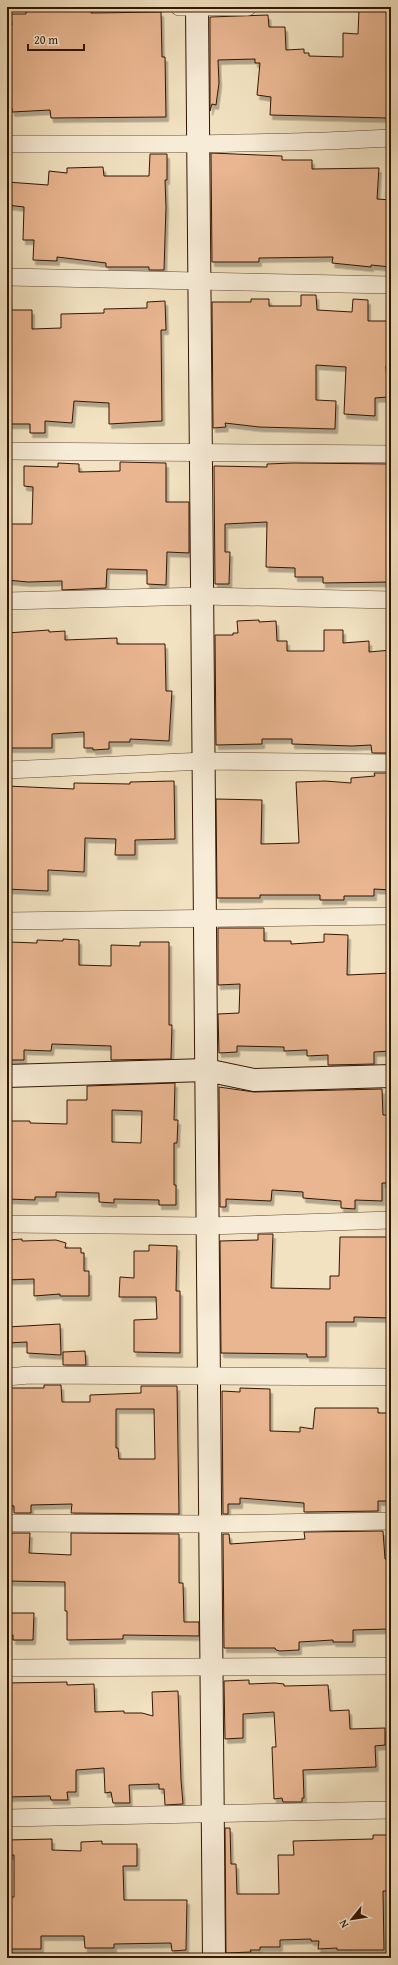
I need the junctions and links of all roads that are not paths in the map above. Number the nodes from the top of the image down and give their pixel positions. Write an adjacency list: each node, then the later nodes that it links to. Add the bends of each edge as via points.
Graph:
1 (191, 7): 2 (street); 5 (street)
2 (248, 7)
3 (391, 138): 5 (street, via 297,143)
4 (7, 144): 5 (street)
5 (199, 144): 7 (street)
6 (7, 277): 7 (street)
7 (200, 280): 8 (street); 10 (street)
8 (391, 285)
9 (7, 451): 10 (street)
10 (201, 453): 11 (street); 12 (street)
11 (391, 454)
12 (202, 596): 13 (street); 14 (street); 15 (street)
13 (391, 600)
14 (7, 601)
15 (204, 761): 16 (street); 17 (street); 19 (street)
16 (391, 763)
17 (7, 770)
18 (391, 916): 19 (street)
19 (205, 920): 20 (street); 21 (street)
20 (7, 921)
21 (206, 1070): 22 (street); 23 (street, via 254,1080); 26 (street)
22 (7, 1076)
23 (391, 1076)
24 (391, 1220): 26 (street)
25 (7, 1224): 26 (street)
26 (208, 1226): 27 (street)
27 (209, 1376): 28 (street); 29 (street); 32 (street)
28 (7, 1377)
29 (391, 1377)
30 (391, 1521): 32 (street)
31 (7, 1523): 32 (street)
32 (210, 1524): 33 (street)
33 (212, 1666): 34 (street); 35 (street); 37 (street)
34 (391, 1666)
35 (7, 1668)
36 (391, 1810): 37 (street)
37 (213, 1813): 38 (street); 39 (street)
38 (7, 1818)
39 (214, 1958)

